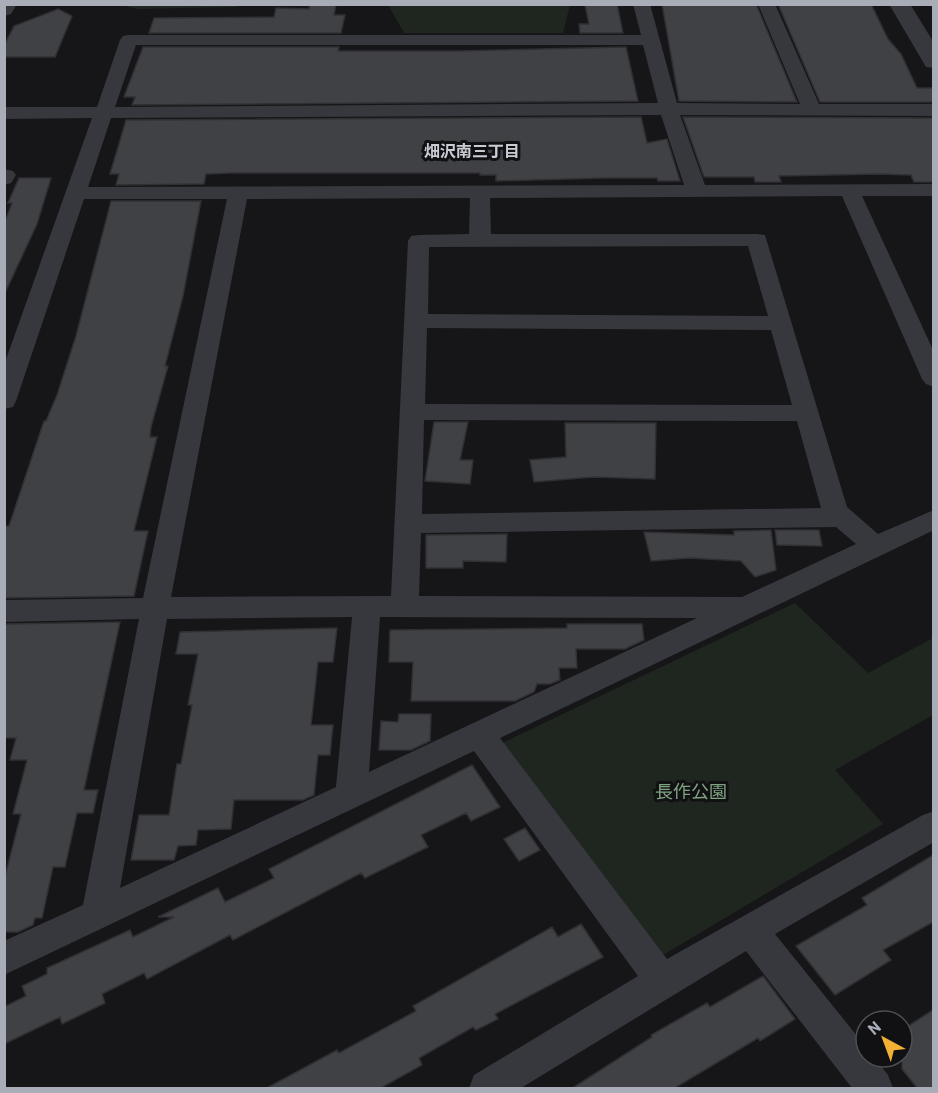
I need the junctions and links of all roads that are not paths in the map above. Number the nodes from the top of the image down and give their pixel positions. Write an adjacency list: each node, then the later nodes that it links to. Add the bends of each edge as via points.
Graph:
1 (7, 4): 5 (street)
2 (641, 4): 6 (street)
3 (766, 4): 8 (street)
4 (899, 4): 7 (street)
5 (4, 10)
6 (650, 40): 9 (street); 11 (street, via 129,40)
7 (933, 62)
8 (811, 108): 9 (street); 10 (street)
9 (669, 109): 11 (street); 16 (street)
10 (933, 110)
11 (106, 111): 12 (street); 17 (street)
12 (4, 113)
13 (849, 190): 14 (street); 16 (street); 22 (street)
14 (933, 190)
15 (480, 192): 16 (street); 18 (street); 19 (street)
16 (697, 192)
17 (77, 193): 18 (street); 23 (street)
18 (238, 193): 32 (street)
19 (480, 241): 20 (street, via 419,241); 21 (street, via 757,240)
20 (416, 321): 21 (street); 24 (street)
21 (781, 323): 25 (street)
22 (933, 379)
23 (4, 401)
24 (412, 412): 25 (street); 28 (street)
25 (807, 413): 26 (street, via 835,511)
26 (841, 517): 28 (street); 29 (street)
27 (933, 519): 29 (street)
28 (408, 524): 31 (street)
29 (876, 547): 33 (street)
30 (367, 606): 31 (street); 32 (street); 36 (street)
31 (405, 606): 33 (street)
32 (155, 607): 34 (street); 38 (street)
33 (749, 608): 35 (street)
34 (4, 611)
35 (479, 734): 36 (street); 41 (street)
36 (351, 795): 38 (street)
37 (933, 825): 39 (street)
38 (98, 914): 40 (street)
39 (751, 931): 41 (street); 43 (street)
40 (4, 959)
41 (662, 981): 42 (street)
42 (487, 1089)
43 (875, 1089)

